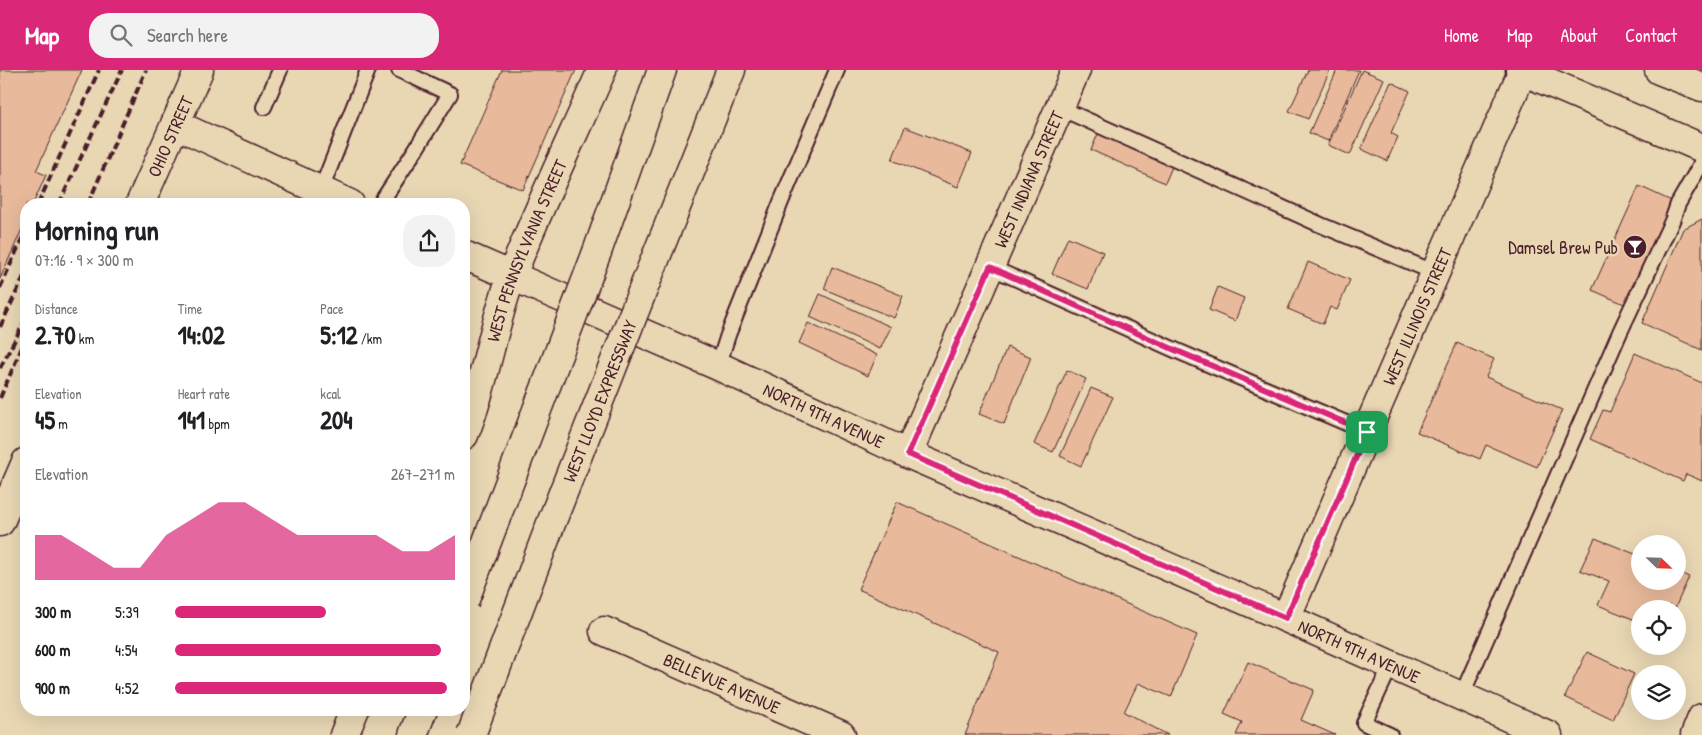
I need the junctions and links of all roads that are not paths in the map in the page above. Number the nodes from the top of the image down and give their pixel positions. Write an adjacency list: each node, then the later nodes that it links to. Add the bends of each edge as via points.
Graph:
1 (199, 70): 15 (main road, OHIO STREET)
2 (280, 70): 13 (lane)
3 (368, 70): 18 (lane)
4 (399, 70): 21 (lane, via 450,94)
5 (602, 70): 25 (main road, WEST PENNSYLVANIA STREET)
6 (662, 70): 32 (main road, bridge, via 597,252)
7 (731, 70): 42 (main road, WEST LLOYD EXPRESSWAY, bridge, via 550,526)
8 (837, 70): 26 (lane, via 781,202)
9 (1076, 70): 14 (main road, WEST INDIANA STREET)
10 (1522, 70): 16 (main road); 24 (main road, WEST ILLINOIS STREET)
11 (1659, 70): 12 (main road)
12 (1702, 87)
13 (264, 107)
14 (1060, 108): 23 (main road, WEST INDIANA STREET); 24 (lane)
15 (175, 124): 18 (main road); 19 (main road, OHIO STREET)
16 (1702, 148)
17 (1702, 162): 36 (lane, via 1678,204 1620,332)
18 (321, 190): 20 (main road)
19 (143, 198)
20 (338, 198)
21 (384, 198)
22 (470, 258): 25 (main road, NORTH 9TH AVENUE)
23 (990, 267): 28 (lane); 29 (main road, WEST INDIANA STREET)
24 (1436, 273): 28 (main road, WEST ILLINOIS STREET)
25 (511, 277): 26 (main road, NORTH 9TH AVENUE); 27 (main road, WEST PENNSYLVANIA STREET)
26 (718, 366): 29 (main road, NORTH 9TH AVENUE)
27 (470, 420)
28 (1367, 432): 33 (main road, WEST ILLINOIS STREET)
29 (908, 454): 33 (main road, NORTH 9TH AVENUE)
30 (20, 476): 31 (main road)
31 (0, 522)
32 (470, 586)
33 (1286, 618): 35 (main road, NORTH 9TH AVENUE)
34 (604, 631): 43 (main road, BELLEVUE AVENUE)
35 (1391, 666): 36 (main road, NORTH 9TH AVENUE); 44 (lane, via 1364,723)
36 (1461, 697): 45 (main road, NORTH 9TH AVENUE)
37 (353, 716): 40 (main road)
38 (420, 716): 41 (main road)
39 (1702, 718): 46 (main road)
40 (344, 735)
41 (413, 735)
42 (471, 735)
43 (840, 735)
44 (1390, 735)
45 (1548, 735)
46 (1695, 735)

